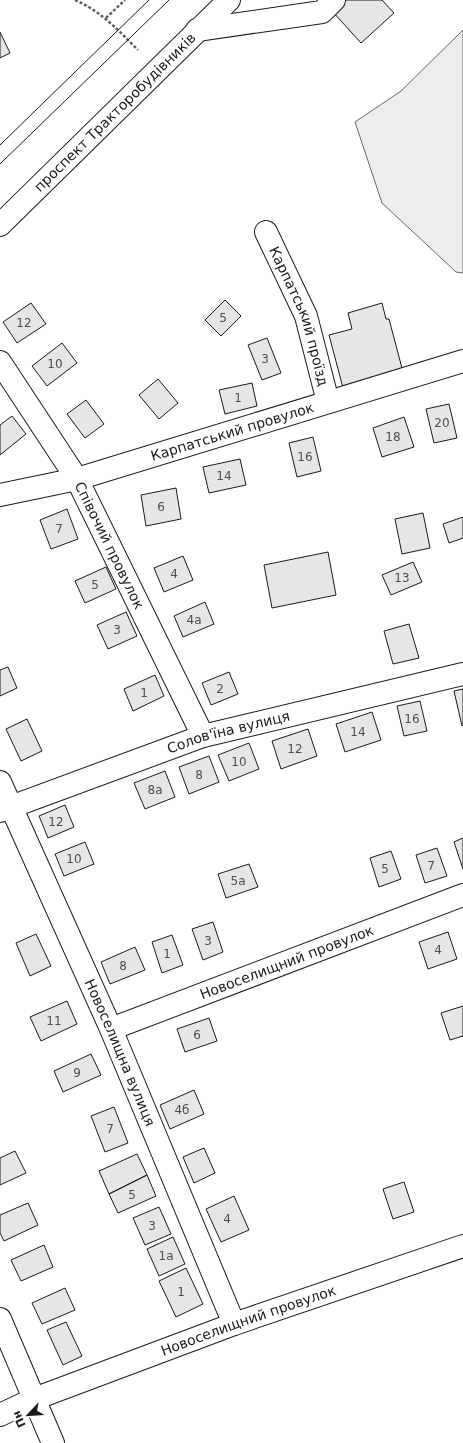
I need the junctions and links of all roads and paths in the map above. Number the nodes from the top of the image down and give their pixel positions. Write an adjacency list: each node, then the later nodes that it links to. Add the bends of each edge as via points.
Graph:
1 (75, 0): 5 (path)
2 (125, 0): 5 (path)
3 (229, 0): 6 (street, проспект Тракторобудівників)
4 (334, 0): 6 (street, via 322,12)
5 (106, 18): 7 (path)
6 (197, 30): 8 (street, проспект Тракторобудівників)
7 (138, 50)
8 (0, 225)
9 (266, 232): 12 (street, Карпатський проїзд, via 306,316)
10 (463, 361): 12 (street, Карпатський провулок)
11 (0, 362): 13 (street, Співочий провулок)
12 (328, 402): 13 (street, Карпатський провулок)
13 (77, 479): 14 (street, Карпатський провулок); 16 (street, Співочий провулок)
14 (0, 495)
15 (463, 674): 16 (street, Солов'їна вулиця)
16 (203, 736): 18 (street, Солов'їна вулиця)
17 (0, 782): 18 (street, Новоселищна вулиця)
18 (5, 809): 20 (street, Новоселищна вулиця)
19 (463, 895): 20 (street, Новоселищний провулок)
20 (111, 1029): 23 (street, Новоселищна вулиця)
21 (463, 1246): 23 (street, Новоселищний провулок)
22 (0, 1319): 24 (street)
23 (234, 1324): 24 (street, Новоселищний провулок)
24 (34, 1399): 25 (street, Новоселищний провулок); 26 (street)
25 (0, 1415)
26 (53, 1443)

